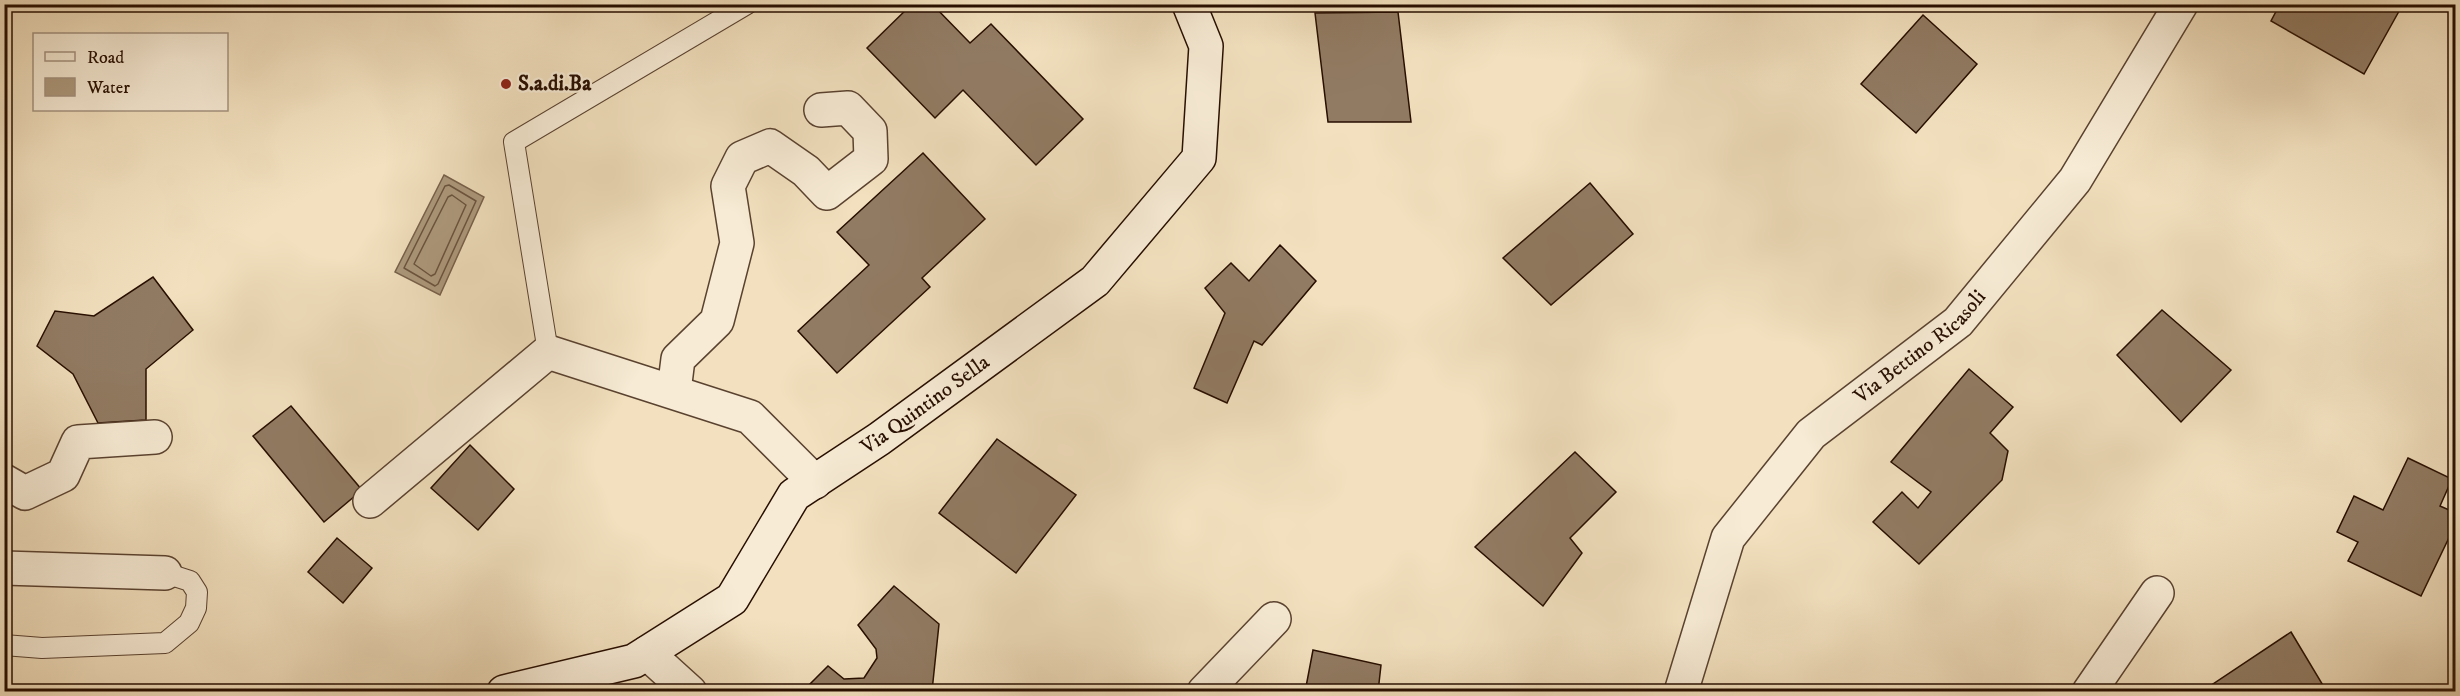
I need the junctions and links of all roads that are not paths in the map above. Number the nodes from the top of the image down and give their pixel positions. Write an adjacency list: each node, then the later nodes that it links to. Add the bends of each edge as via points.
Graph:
1 (747, 4): 5 (lane, via 514,142)
2 (1189, 4): 9 (street, Via Quintino Sella, via 1206,46 1199,159 1095,281)
3 (2181, 4): 17 (street, Via Bettino Ricasoli, via 2075,180 1958,322 1811,434 1728,538)
4 (821, 110): 6 (street, via 848,108 870,131 871,159 827,193 806,171 770,146 742,158 728,186 737,243 717,321 678,359)
5 (548, 352): 6 (street); 10 (street)
6 (674, 391): 9 (street, via 750,417)
7 (155, 437): 8 (street, via 78,442 63,475 26,493)
8 (4, 481)
9 (814, 482): 16 (street, Via Quintino Sella, via 794,495 732,599)
10 (370, 501)
11 (4, 568): 12 (street)
12 (165, 573): 15 (lane, via 190,581 196,592 196,608 189,623 165,643 42,648)
13 (2157, 593): 21 (street)
14 (1274, 619): 20 (street)
15 (4, 645)
16 (647, 653): 18 (street, Via Quintino Sella, via 634,661); 19 (street)
17 (1681, 689)
18 (504, 692)
19 (690, 692)
20 (1204, 692)
21 (2089, 692)

